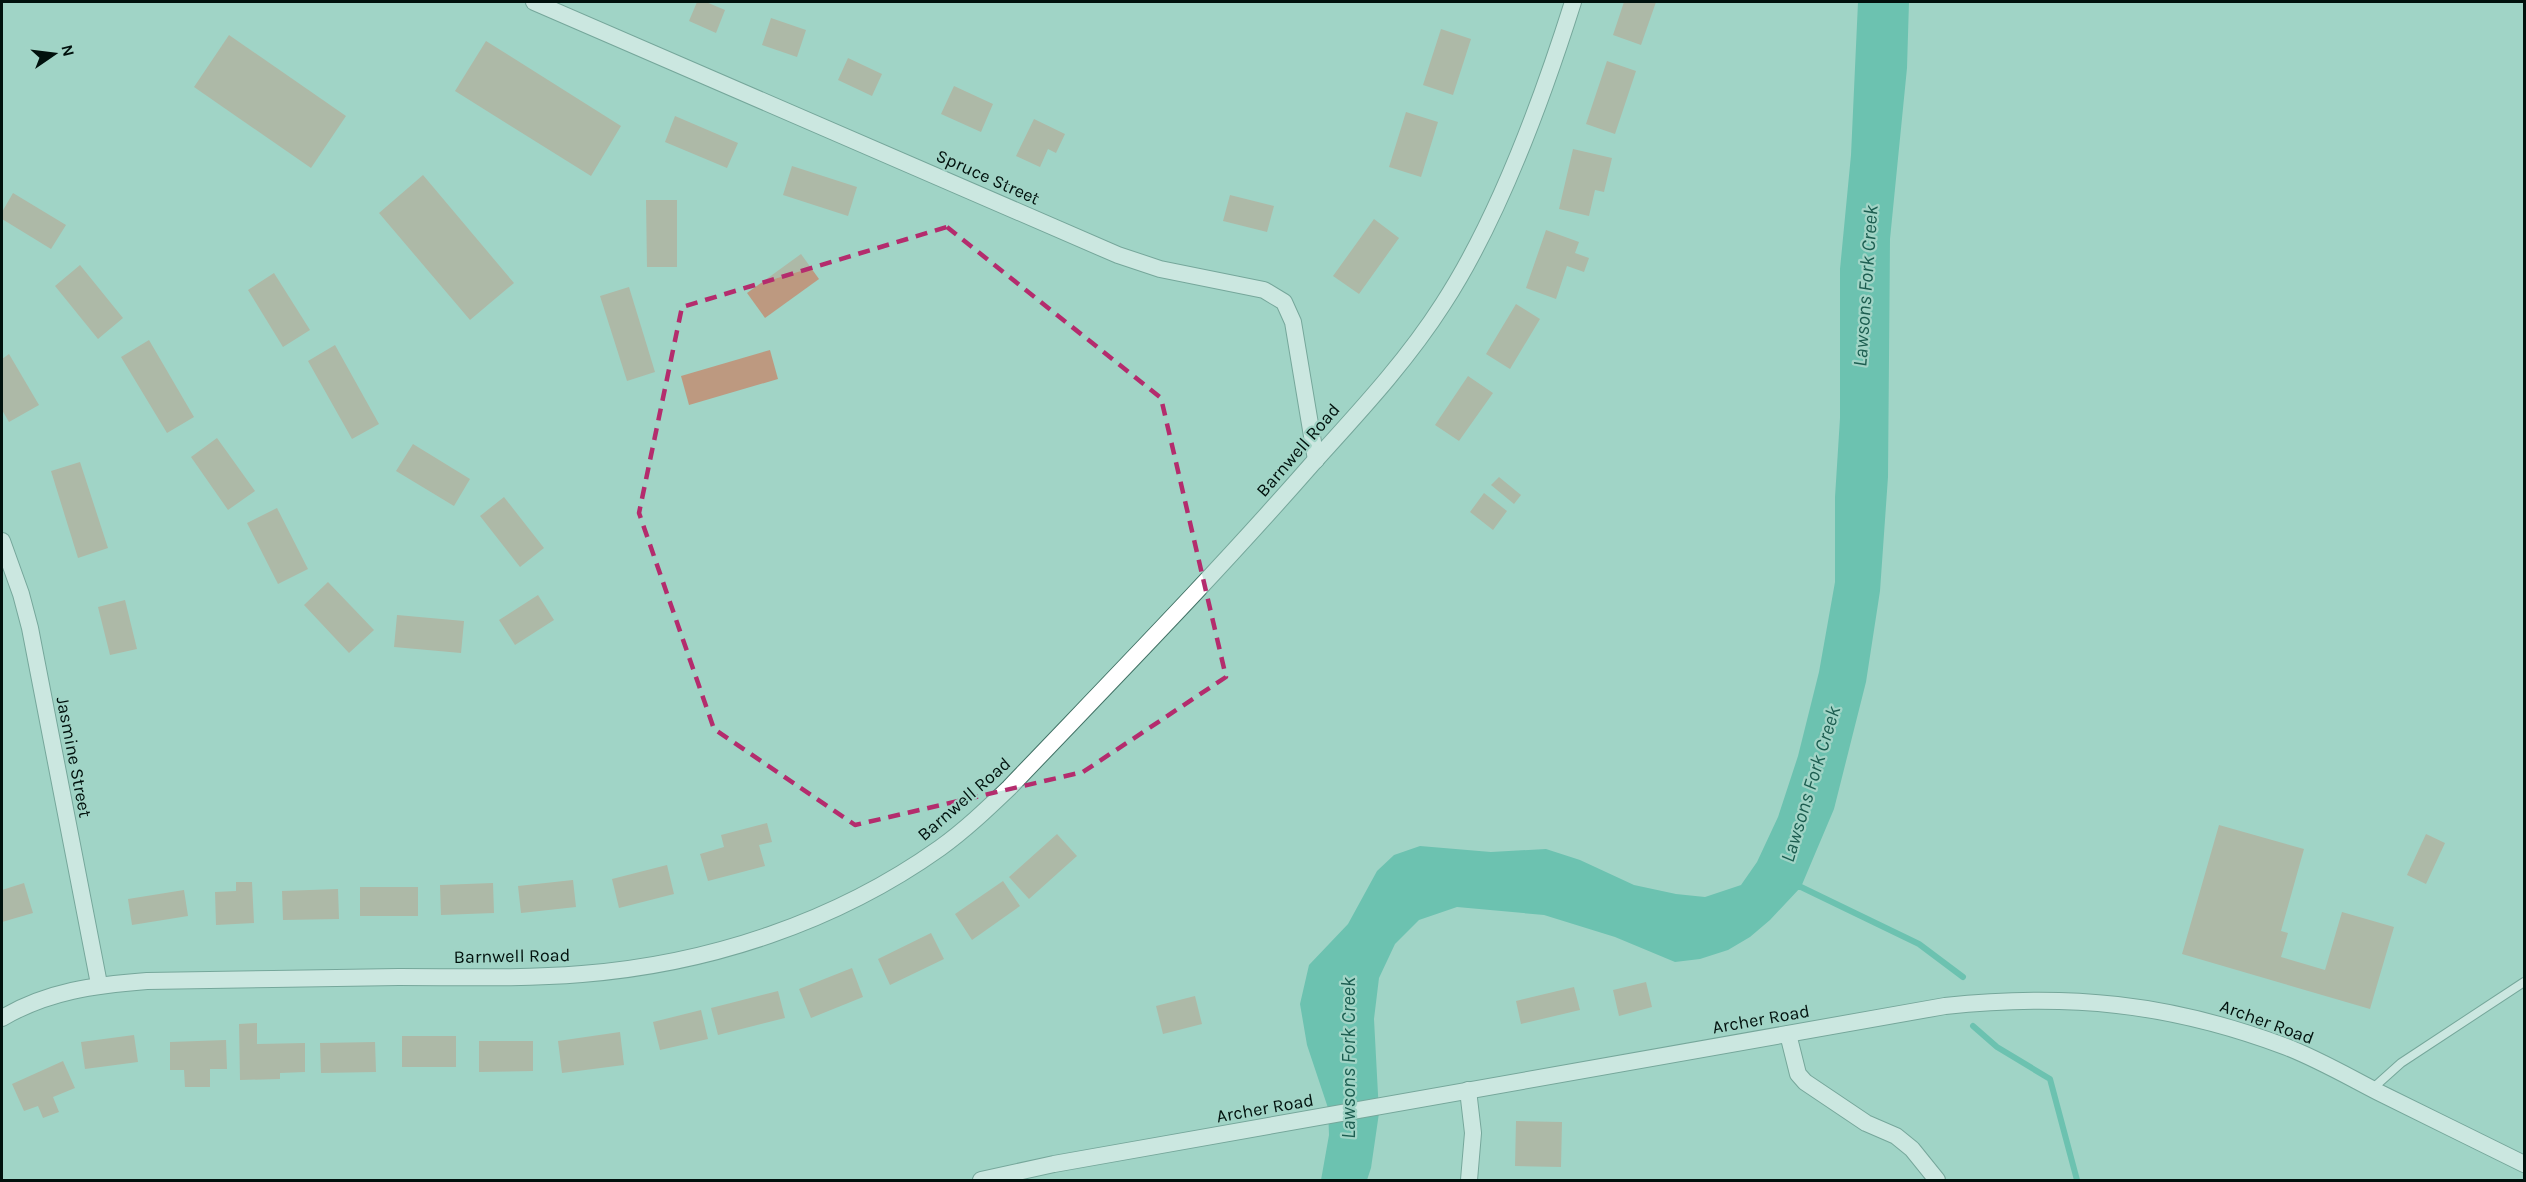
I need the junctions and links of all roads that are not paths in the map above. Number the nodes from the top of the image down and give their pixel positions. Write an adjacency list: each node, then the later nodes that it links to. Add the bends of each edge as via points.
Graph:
1 (534, 2): 3 (street, Spruce Street, via 1118,255 1160,269 1275,294 1284,302 1293,322)
2 (1573, 2): 3 (street, Barnwell Road, via 1527,131 1468,262 1416,344)
3 (1316, 460): 7 (street, Barnwell Road, via 1010,788 940,847 839,907 789,928 698,956 581,974)
4 (2, 541): 5 (street, Jasmine Street)
5 (6, 561): 7 (street, Jasmine Street, via 30,628)
6 (2524, 981): 10 (lane, via 2401,1063)
7 (99, 984): 8 (street, Barnwell Road, via 44,997)
8 (2, 1018)
9 (1788, 1034): 10 (street, Archer Road, via 1956,1005 2028,1000 2097,1002 2145,1007 2241,1030 2287,1047); 11 (street, Archer Road); 15 (street, via 1798,1074 1805,1082 1866,1123 1896,1136)
10 (2372, 1089): 12 (street, Archer Road)
11 (1468, 1090): 13 (street, Archer Road); 14 (street, via 1473,1133)
12 (2524, 1164)
13 (981, 1180)
14 (1469, 1180)
15 (1937, 1180)

